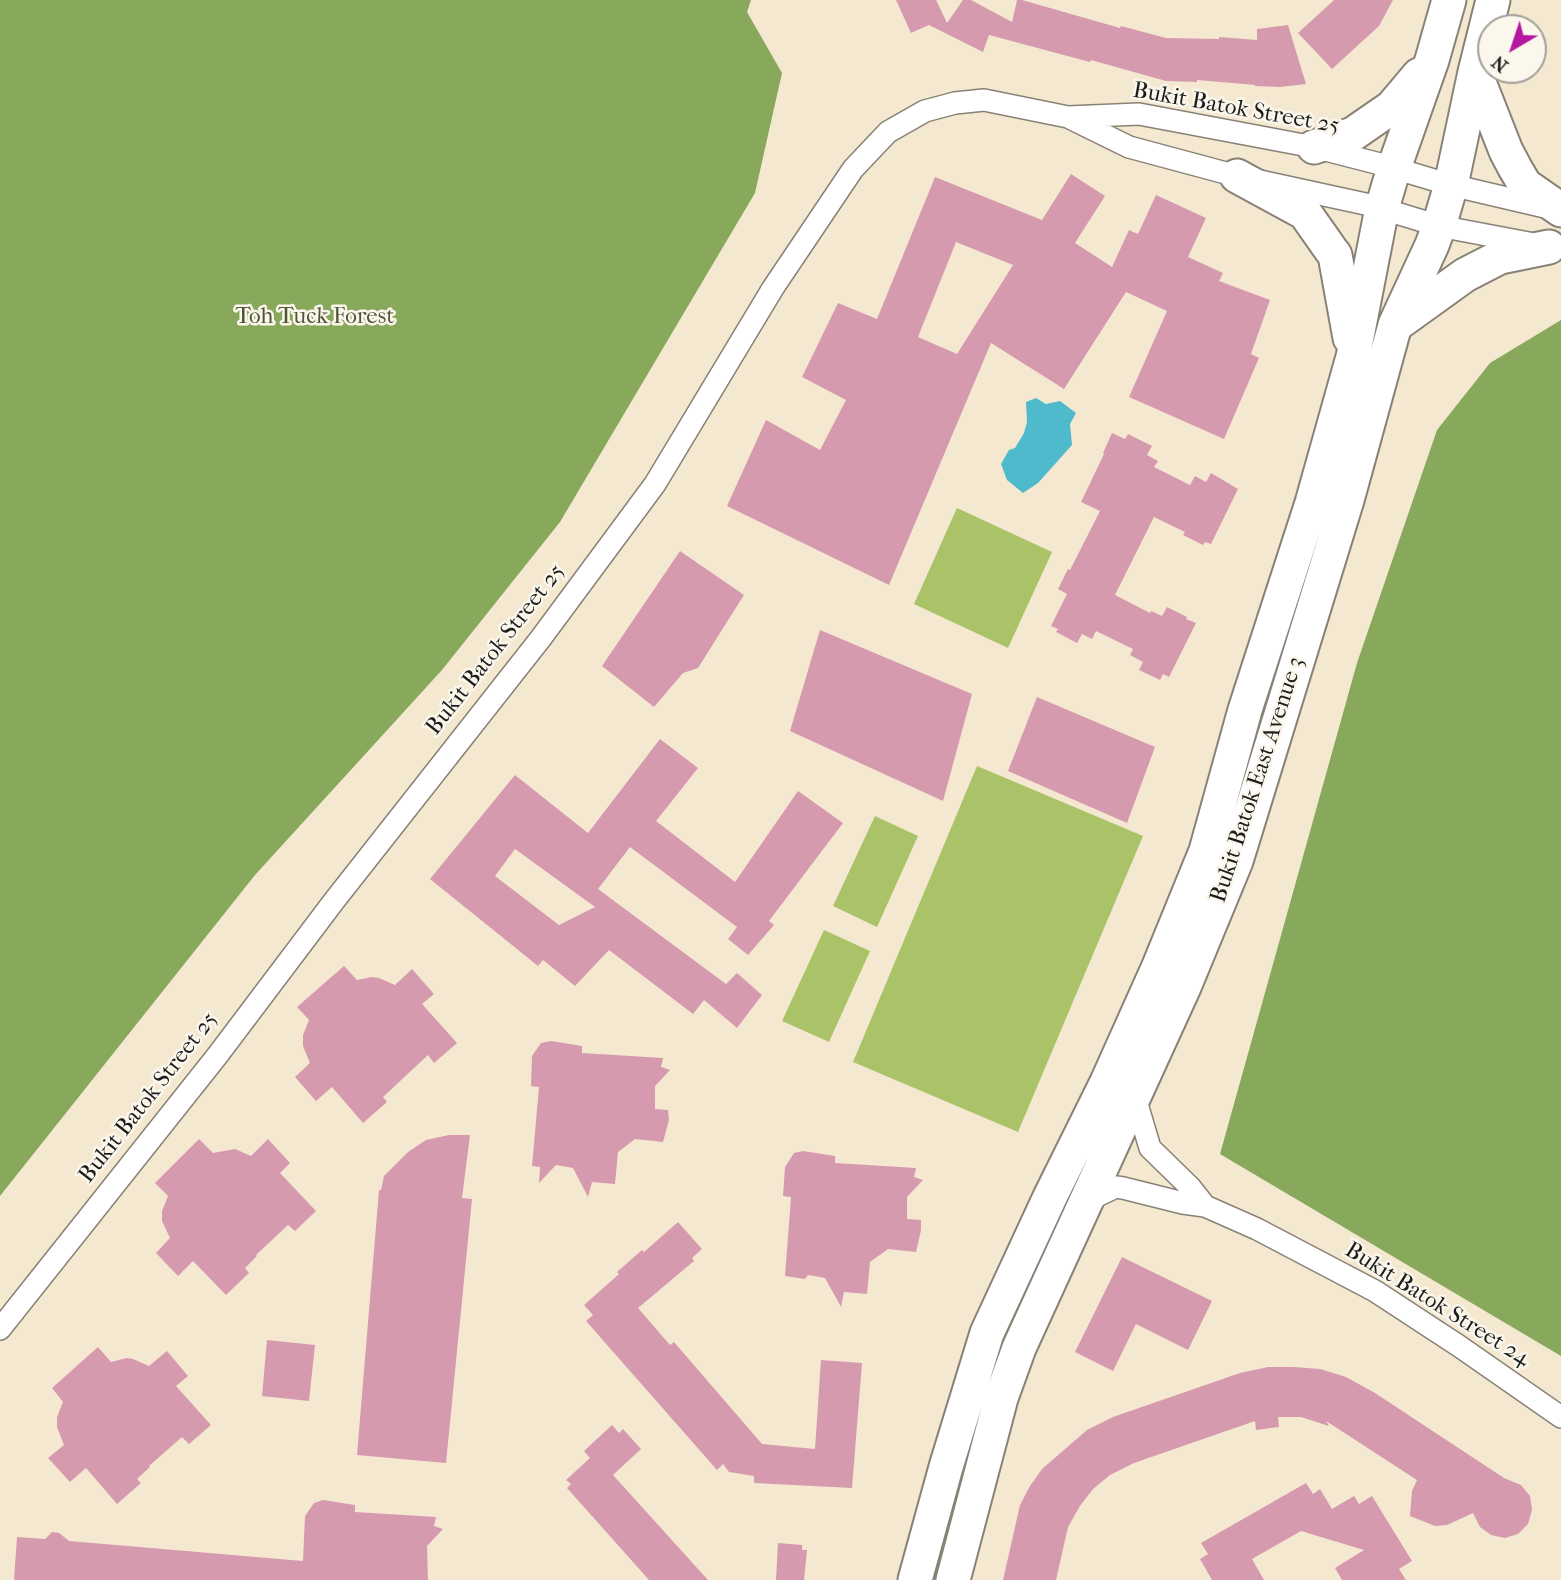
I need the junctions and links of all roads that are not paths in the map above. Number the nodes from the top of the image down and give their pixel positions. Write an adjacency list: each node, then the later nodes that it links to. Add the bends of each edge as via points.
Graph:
1 (1449, 0): 3 (main road, Bukit Batok East Avenue 3)
2 (1493, 0): 4 (main road, Bukit Batok East Avenue 3)
3 (1432, 60): 6 (main road, via 1392,107 1353,134); 7 (main road, Bukit Batok East Avenue 3)
4 (1475, 72): 9 (main road, Bukit Batok East Avenue 3); 11 (main road, via 1506,152 1525,185)
5 (1068, 117): 6 (street, Bukit Batok Street 25, via 1139,114); 8 (street, Bukit Batok Street 25, via 1129,147); 19 (street, Bukit Batok Street 25, via 984,100 955,103 925,111 888,132 853,169 773,288 655,484 217,1056)
6 (1314, 147): 7 (street, Bukit Batok Street 25)
7 (1394, 168): 9 (street, Bukit Batok Street 25); 10 (main road, Bukit Batok East Avenue 3)
8 (1237, 176): 10 (street, Bukit Batok Street 25); 15 (main road, via 1305,213 1335,255)
9 (1451, 185): 11 (street, Bukit Batok Street 25); 12 (main road, Bukit Batok East Avenue 3)
10 (1382, 208): 12 (street, Bukit Batok Street 25); 15 (main road, Bukit Batok East Avenue 3)
11 (1561, 211)
12 (1439, 226): 13 (street, Bukit Batok Street 25); 14 (main road, Bukit Batok East Avenue 3)
13 (1555, 248): 14 (main road, via 1500,257 1465,275)
14 (1395, 326): 16 (main road, Bukit Batok East Avenue 3, via 1347,500 1236,861)
15 (1353, 357): 21 (main road, Bukit Batok East Avenue 3, via 1206,851 1107,1082 987,1333)
16 (1134, 1094): 17 (street, Bukit Batok Street 24, via 1150,1148); 18 (main road, Bukit Batok East Avenue 3)
17 (1205, 1206): 18 (street, Bukit Batok Street 24, via 1116,1188 1097,1196); 20 (street, Bukit Batok Street 24, via 1375,1291)
18 (1082, 1210): 22 (main road, Bukit Batok East Avenue 3, via 1001,1398)
19 (0, 1329)
20 (1561, 1417)
21 (915, 1580)
22 (953, 1580)

